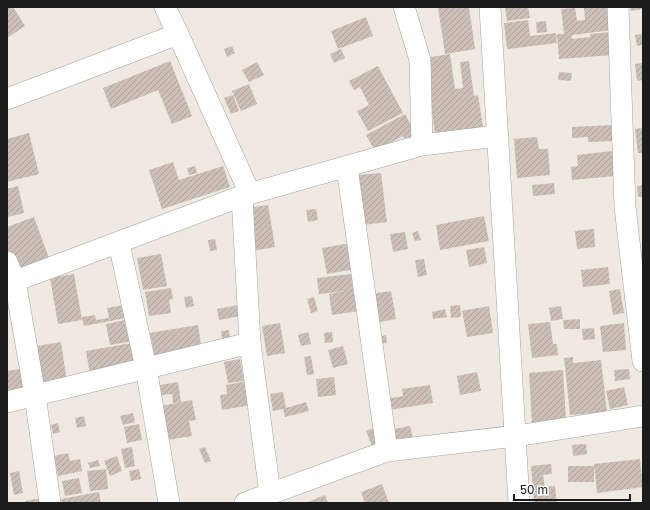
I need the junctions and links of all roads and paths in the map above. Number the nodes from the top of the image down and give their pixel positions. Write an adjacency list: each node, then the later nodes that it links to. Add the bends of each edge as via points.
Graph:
1 (165, 7): 5 (street)
2 (404, 7): 8 (street, via 420,60)
3 (490, 7): 7 (street)
4 (618, 7): 15 (street, via 625,207)
5 (178, 34): 6 (street); 10 (street)
6 (7, 99)
7 (497, 136): 8 (street); 20 (street)
8 (422, 145): 9 (street)
9 (347, 167): 10 (street); 21 (street)
10 (246, 195): 11 (street); 14 (street)
11 (119, 243): 13 (street); 16 (street)
12 (7, 262): 13 (street)
13 (11, 283): 17 (street)
14 (250, 343): 16 (street); 22 (street)
15 (643, 361)
16 (146, 368): 17 (street); 24 (street)
17 (35, 395): 18 (street); 23 (street)
18 (7, 402)
19 (643, 416): 20 (street)
20 (516, 436): 21 (street); 26 (street)
21 (387, 451): 22 (street)
22 (270, 494): 25 (street)
23 (50, 503)
24 (169, 503)
25 (245, 503)
26 (519, 503)

